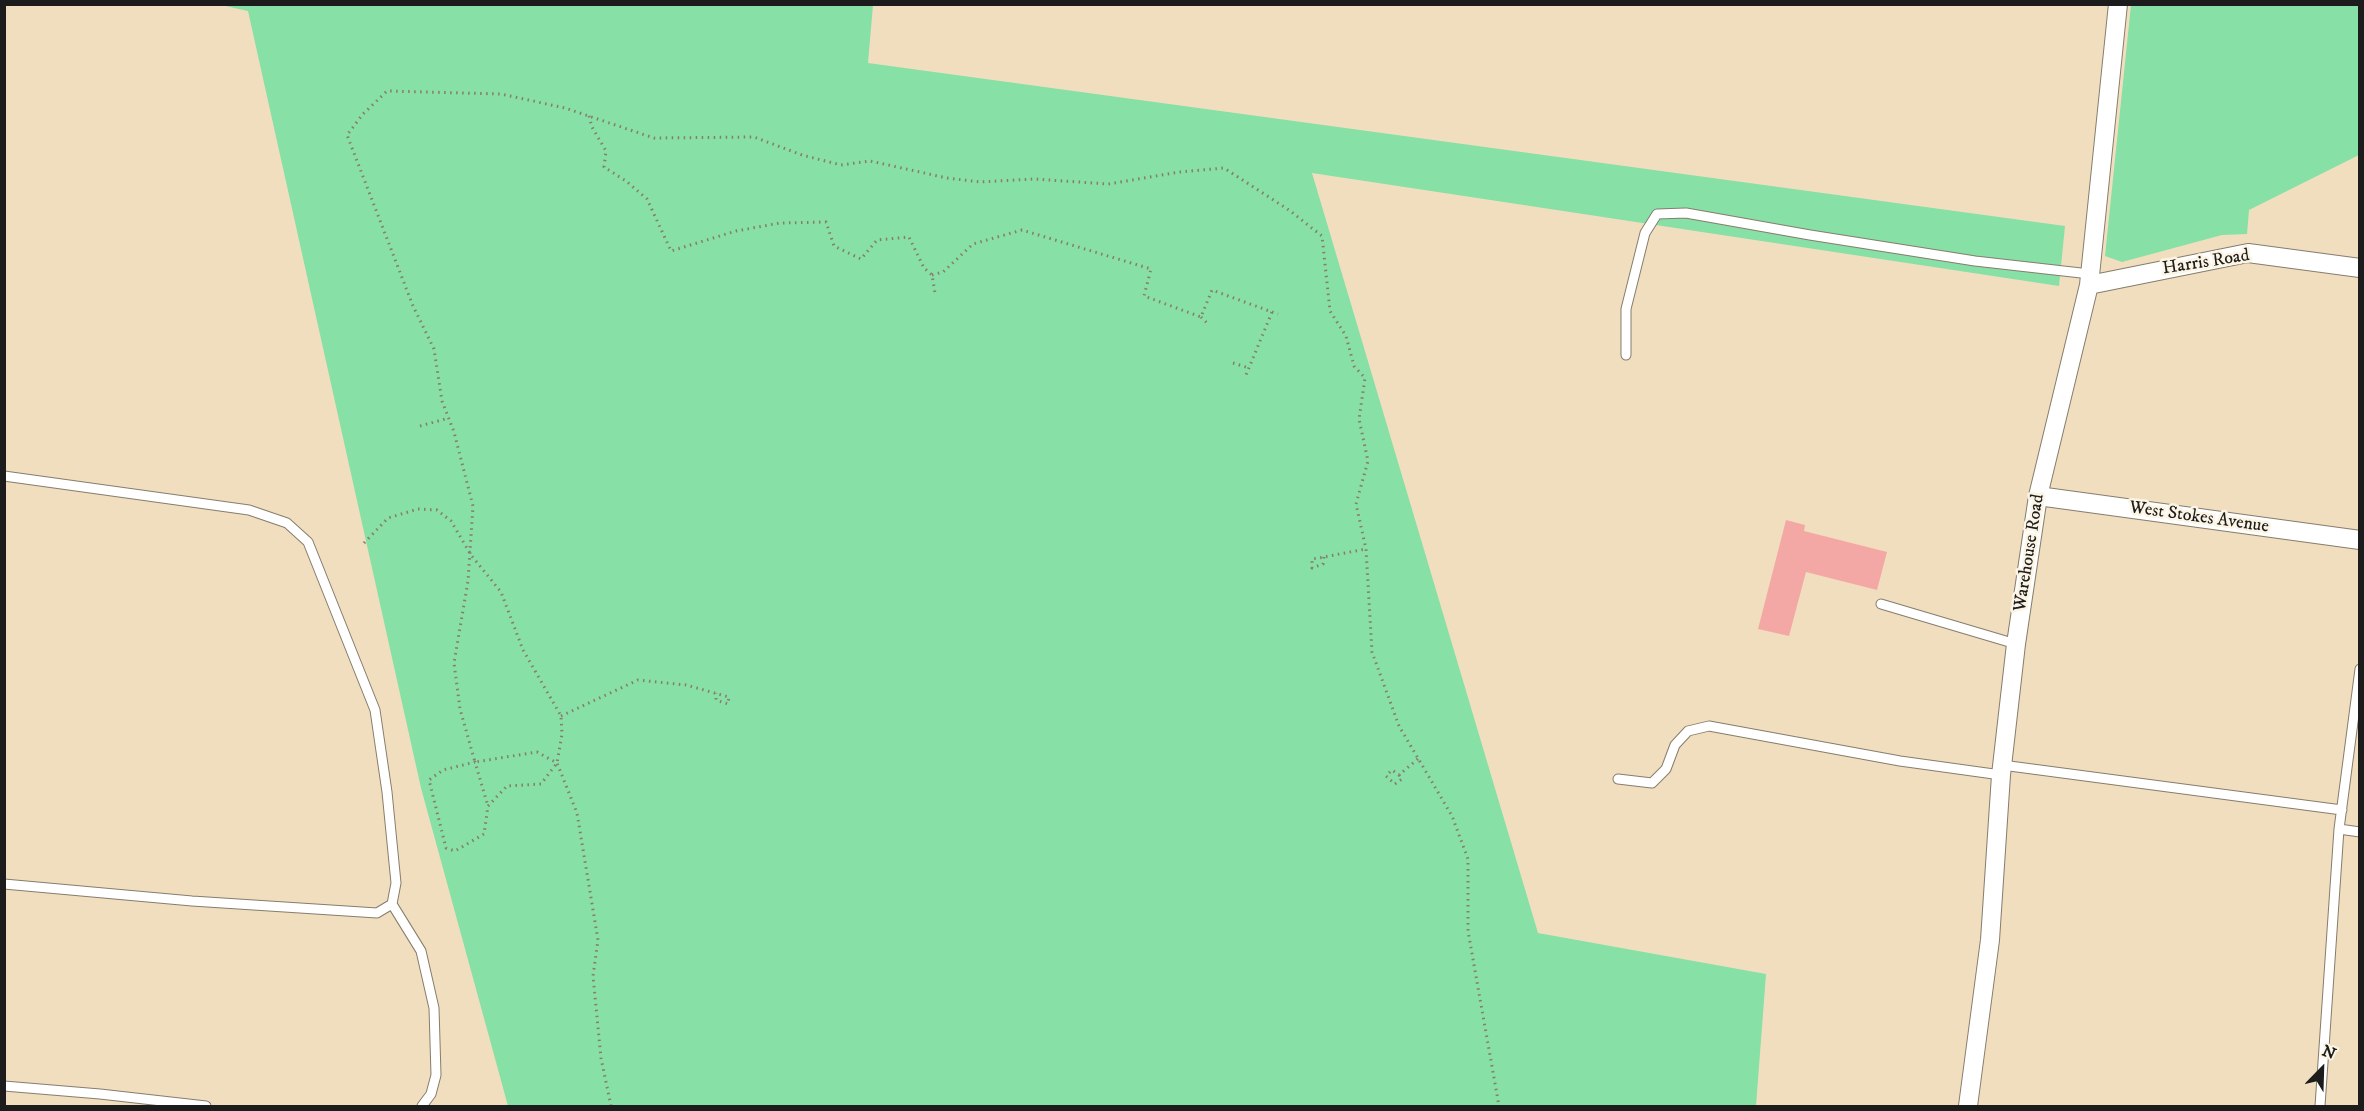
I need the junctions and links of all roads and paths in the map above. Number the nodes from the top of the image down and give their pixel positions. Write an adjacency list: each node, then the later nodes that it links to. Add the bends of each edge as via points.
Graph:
1 (2118, 4): 5 (street, Warehouse Road)
2 (589, 116): 4 (path, via 606,152 604,167 647,200 671,251 736,231 780,223 826,222 834,246 861,259 878,240 909,237 924,268); 15 (path, via 501,94 387,91 347,135 413,306 434,349 442,400); 21 (path, via 654,138 754,137 841,165 870,161 980,182 1034,178 1108,184 1180,171 1224,168 1322,236 1330,311 1346,336 1354,366 1365,378 1359,418 1368,461 1356,504)
3 (2360, 268): 5 (street, Harris Road, via 2248,253)
4 (933, 275): 6 (path); 9 (path, via 943,272 973,244 1022,230 1151,269 1144,296)
5 (2090, 279): 11 (lane, via 1686,213 1657,214 1645,233 1626,309); 18 (street, Warehouse Road)
6 (935, 293)
7 (1272, 312): 8 (path); 9 (path, via 1212,290); 13 (path)
8 (1278, 314)
9 (1201, 317): 10 (path)
10 (1207, 322)
11 (1626, 355)
12 (1233, 363): 13 (path)
13 (1249, 368): 14 (path)
14 (1246, 375)
15 (449, 418): 16 (path); 22 (path, via 473,506)
16 (420, 426)
17 (4, 476): 40 (lane, via 249,510 287,523 308,542 375,710 396,883)
18 (2038, 496): 19 (street, West Stokes Avenue); 25 (street, Warehouse Road)
19 (2360, 540)
20 (364, 543): 22 (path, via 388,518 418,508 437,510 451,521)
21 (1366, 549): 23 (path); 29 (path, via 1372,652 1399,726)
22 (471, 555): 28 (path, via 501,592 523,650); 30 (path, via 454,663 460,709)
23 (1324, 557): 23 (path, via 1311,559 1312,568 1323,564)
24 (1881, 604): 25 (lane)
25 (2016, 644): 32 (street, Warehouse Road)
26 (2360, 669): 36 (lane)
27 (716, 693): 27 (path, via 729,697 728,704 716,700); 28 (path, via 638,680)
28 (561, 716): 31 (path)
29 (1419, 758): 33 (path); 45 (path, via 1452,816 1468,859 1468,931)
30 (475, 762): 31 (path, via 537,752); 35 (path); 35 (path, via 443,770 429,780 446,848 455,851 484,834)
31 (557, 764): 35 (path, via 541,784 507,786); 44 (path, via 577,813 598,940 593,976 601,1058)
32 (2001, 770): 34 (lane, via 1900,761 1709,726 1688,731 1675,745 1666,769 1652,783); 36 (lane); 46 (street, Warehouse Road, via 1990,940)
33 (1399, 775): 33 (path, via 1392,770 1386,776 1395,784 1402,779)
34 (1618, 779)
35 (488, 806)
36 (2342, 810): 37 (lane)
37 (2340, 829): 38 (lane); 47 (lane)
38 (2360, 832)
39 (4, 884): 40 (lane, via 377,913)
40 (392, 904): 43 (lane, via 421,951 434,1008 436,1074 431,1094)
41 (4, 1086): 42 (lane)
42 (206, 1107)
43 (422, 1107)
44 (611, 1107)
45 (1499, 1107)
46 (1968, 1107)
47 (2320, 1107)

